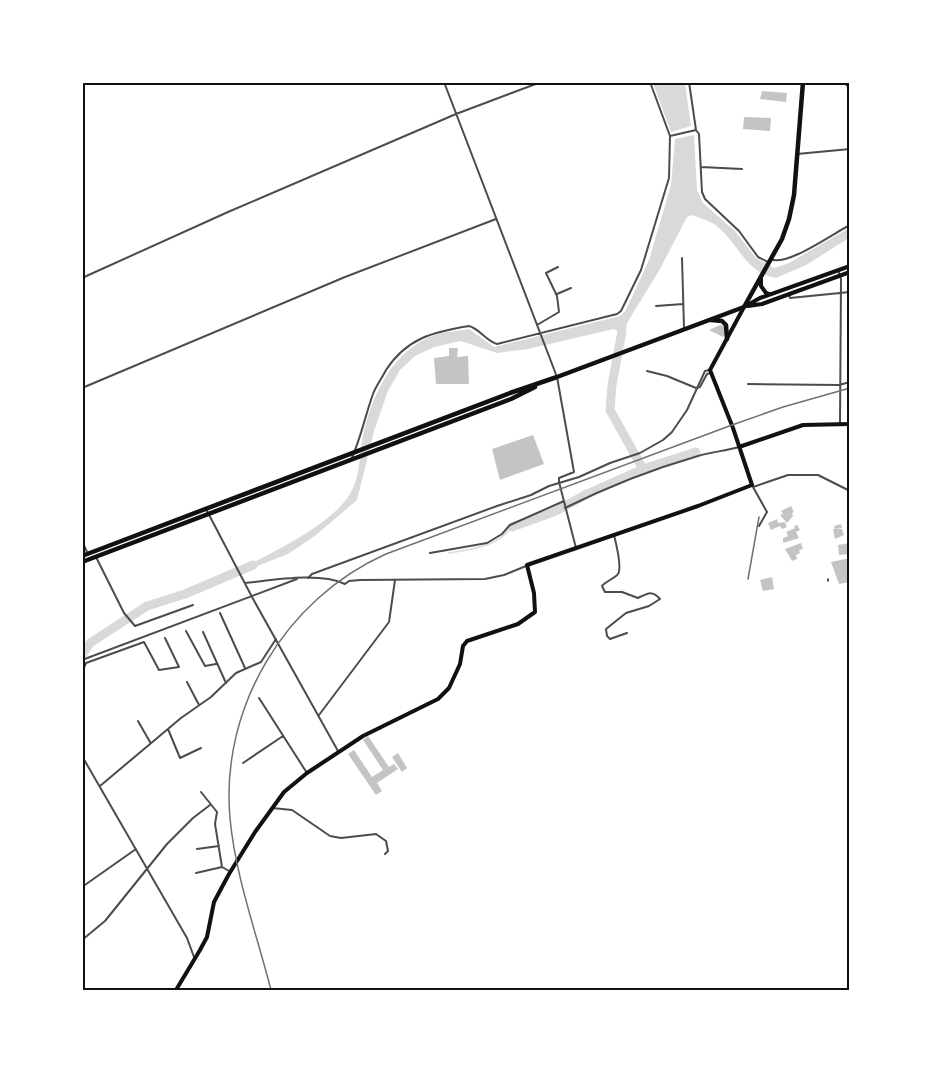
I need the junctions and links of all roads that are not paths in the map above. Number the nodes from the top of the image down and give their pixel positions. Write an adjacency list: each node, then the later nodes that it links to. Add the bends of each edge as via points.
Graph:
1 (444, 82): 8 (street)
2 (542, 82): 8 (street)
3 (650, 82): 10 (street)
4 (689, 82): 9 (street)
5 (802, 82): 12 (highway)
6 (843, 82): 7 (street)
7 (849, 88)
8 (456, 114): 15 (street); 24 (street)
9 (694, 130): 10 (street); 13 (street, via 699,134)
10 (671, 136): 37 (street, via 666,192 641,270 621,311)
11 (849, 149): 12 (street)
12 (797, 154): 18 (highway, via 791,212)
13 (701, 167): 14 (street); 18 (street, via 705,199 739,231 758,257)
14 (742, 170)
15 (496, 219): 35 (street); 45 (street)
16 (849, 225): 18 (street, via 794,257)
17 (682, 258): 31 (street)
18 (769, 261): 23 (highway)
19 (849, 266): 22 (main road)
20 (558, 267): 30 (street, via 546,273)
21 (849, 272): 22 (main road)
22 (839, 273): 26 (main road); 28 (street); 29 (main road)
23 (761, 275): 26 (main road, via 764,292); 33 (highway)
24 (82, 278)
25 (571, 288): 30 (street)
26 (776, 292): 33 (main road)
27 (849, 292): 28 (street)
28 (841, 293): 29 (street, via 790,298); 44 (street)
29 (788, 294): 33 (main road)
30 (556, 295): 35 (street, via 559,312)
31 (684, 304): 32 (street); 36 (street)
32 (656, 306)
33 (744, 307): 34 (highway); 38 (main road)
34 (708, 319): 36 (highway); 38 (highway, via 724,323)
35 (537, 325): 37 (street)
36 (684, 329): 41 (highway)
37 (540, 334): 41 (street); 50 (street, via 494,344 469,327 416,340 393,360 374,392)
38 (727, 339): 40 (main road)
39 (647, 371): 46 (street)
40 (710, 371): 46 (street); 49 (main road)
41 (557, 377): 50 (highway); 50 (highway, via 512,399 371,452); 51 (street, via 574,472 559,478)
42 (849, 382): 44 (street)
43 (748, 384): 44 (street)
44 (839, 385): 47 (street)
45 (82, 388)
46 (696, 388): 51 (street, via 687,410 663,440 640,453)
47 (840, 424): 48 (main road); 49 (main road, via 803,425)
48 (849, 424)
49 (739, 447): 52 (main road); 55 (street, via 672,464)
50 (356, 453): 56 (highway); 56 (highway, via 351,460)
51 (559, 482): 54 (street); 66 (street)
52 (752, 486): 53 (street, via 788,475 818,475); 57 (street, via 767,512); 58 (main road)
53 (849, 491)
54 (564, 501): 55 (street); 61 (street, via 510,525 487,543)
55 (565, 508): 60 (street)
56 (208, 511): 62 (highway); 63 (highway); 69 (street)
57 (759, 526)
58 (614, 535): 60 (main road); 75 (street, via 620,568 602,586 605,592 622,592 638,598 651,592 660,599 626,613 606,629 610,639)
59 (82, 541): 62 (street)
60 (576, 548): 65 (main road)
61 (430, 554)
62 (85, 555)
63 (96, 557): 64 (highway); 71 (street, via 124,613 135,626)
64 (82, 562)
65 (527, 565): 68 (street, via 485,579); 92 (main road, via 535,612 518,624 467,641 449,688 438,699 380,726)
66 (308, 578): 67 (street); 68 (street, via 345,584)
67 (297, 579): 69 (street); 70 (street)
68 (395, 580): 86 (street, via 389,622)
69 (245, 583): 70 (street)
70 (252, 597): 77 (street); 78 (street)
71 (193, 605)
72 (220, 613): 80 (street)
73 (186, 631): 79 (street, via 205,666)
74 (203, 632): 79 (street)
75 (627, 633)
76 (165, 638): 81 (street, via 179,667 159,670 144,642 86,663)
77 (276, 639): 80 (street, via 261,662); 86 (street)
78 (83, 660)
79 (216, 664): 83 (street)
80 (245, 668): 83 (street)
81 (82, 672)
82 (187, 682): 85 (street)
83 (226, 684): 85 (street)
84 (259, 698): 89 (street)
85 (199, 705): 88 (street)
86 (319, 716): 92 (street)
87 (138, 721): 90 (street)
88 (168, 729): 90 (street); 91 (street, via 180,758)
89 (283, 736): 94 (street); 95 (street)
90 (151, 743): 96 (street)
91 (201, 748)
92 (339, 752): 95 (main road)
93 (82, 756): 96 (street)
94 (243, 763)
95 (307, 773): 99 (main road)
96 (100, 786): 101 (street)
97 (201, 792): 98 (street)
98 (210, 805): 100 (street, via 217,812); 105 (street, via 166,844)
99 (272, 808): 103 (street, via 292,810 330,836 376,834 386,841); 106 (main road)
100 (219, 846): 102 (street); 104 (street)
101 (136, 849): 105 (street); 108 (street)
102 (197, 849)
103 (385, 854)
104 (222, 867): 106 (street); 107 (street)
105 (147, 868): 109 (street, via 105,921); 110 (street, via 188,938)
106 (231, 871): 110 (main road, via 214,902 207,937)
107 (196, 873)
108 (82, 887)
109 (82, 940)
110 (195, 960): 111 (main road)
111 (176, 990)

